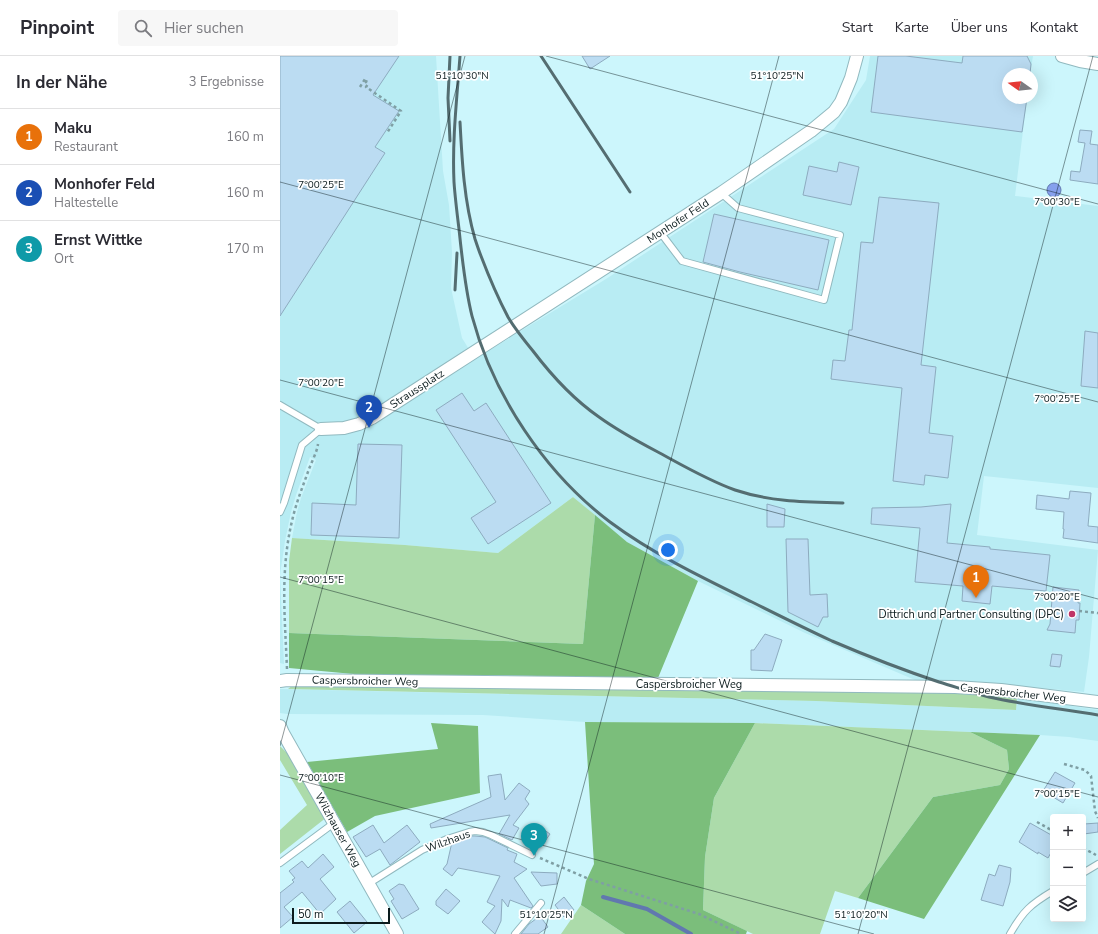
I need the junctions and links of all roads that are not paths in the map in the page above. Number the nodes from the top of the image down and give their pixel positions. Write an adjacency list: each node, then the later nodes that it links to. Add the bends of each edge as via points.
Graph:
1 (856, 56): 4 (street, Monhofer Feld, via 847,88 834,112 811,131)
2 (1062, 56): 3 (street)
3 (1098, 64)
4 (721, 193): 5 (street, Monhofer Feld); 5 (lane, via 738,208 840,235 824,300 682,261)
5 (660, 232): 6 (street, Monhofer Feld)
6 (467, 357): 8 (street, Straussplatz, via 372,418 344,428)
7 (280, 405): 8 (lane)
8 (321, 429): 9 (lane, via 302,445)
9 (280, 512)
10 (283, 680): 11 (street, Caspersbroicher Weg, via 955,687)
11 (1098, 698)
12 (280, 726): 13 (street, Wilzhauser Weg)
13 (334, 822): 15 (lane); 18 (street, Wilzhauser Weg)
14 (532, 855): 18 (lane, Wilzhaus, via 491,835 469,832 422,850)
15 (280, 863)
16 (1098, 864): 17 (lane)
17 (1086, 871)
18 (368, 884): 21 (street, Wilzhauser Weg)
19 (1050, 893): 23 (lane, via 1024,912)
20 (541, 903): 22 (lane)
21 (397, 934)
22 (515, 934)
23 (1010, 934)

